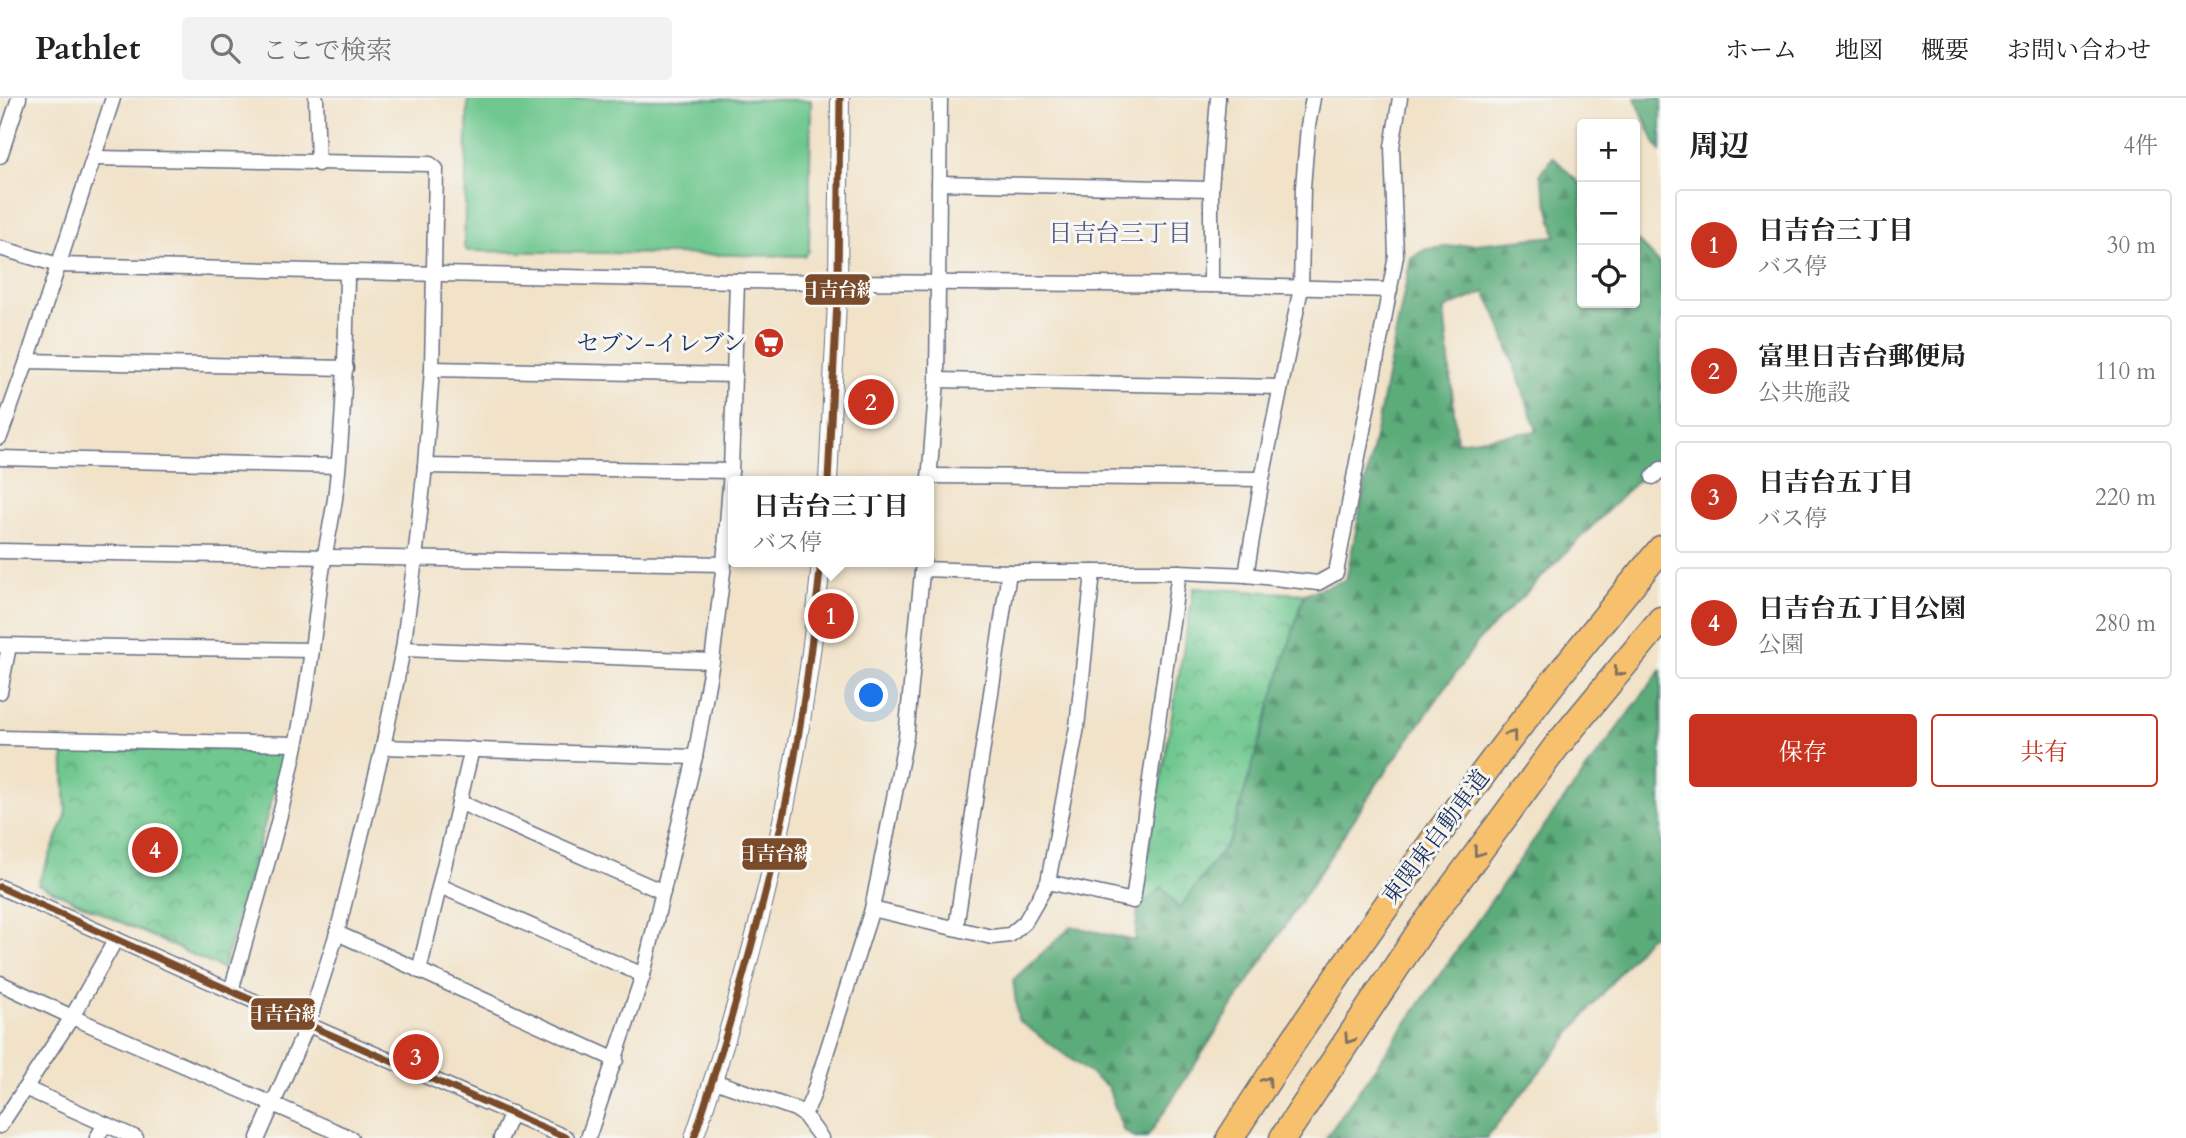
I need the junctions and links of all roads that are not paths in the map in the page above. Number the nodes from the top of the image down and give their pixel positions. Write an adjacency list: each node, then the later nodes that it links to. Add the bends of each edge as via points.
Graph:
1 (19, 98): 9 (street)
2 (113, 98): 10 (street)
3 (316, 98): 11 (street)
4 (840, 98): 19 (street)
5 (940, 98): 12 (street)
6 (1218, 98): 13 (street)
7 (1313, 98): 22 (street, via 1303,187)
8 (1400, 98): 23 (street, via 1392,147 1396,256)
9 (0, 156)
10 (94, 158): 11 (street); 15 (street)
11 (318, 164): 17 (street, via 430,164 436,169)
12 (939, 183): 13 (street); 20 (street)
13 (1211, 189): 21 (street)
14 (0, 248): 15 (street)
15 (58, 265): 16 (street); 24 (street)
16 (347, 272): 17 (street); 25 (street)
17 (433, 273): 18 (street); 26 (street)
18 (737, 281): 19 (street); 27 (street)
19 (838, 282): 20 (street); 36 (street)
20 (937, 283): 21 (street); 28 (street)
21 (1211, 285): 22 (street)
22 (1301, 288): 23 (street); 29 (street)
23 (1390, 290): 52 (street, via 1336,573 1318,583)
24 (27, 361): 25 (street); 30 (street)
25 (346, 368): 32 (street)
26 (432, 369): 27 (street); 33 (street)
27 (734, 375): 34 (street)
28 (937, 380): 29 (street); 37 (street)
29 (1280, 387): 39 (street)
30 (0, 437)
31 (0, 458): 32 (street)
32 (338, 466): 43 (street)
33 (425, 466): 34 (street); 44 (street)
34 (731, 471): 35 (street)
35 (731, 476)
36 (828, 476)
37 (929, 476)
38 (934, 479): 39 (street)
39 (1262, 479): 52 (street)
40 (728, 511): 45 (street)
41 (1661, 550): 96 (highway, 東関東自動車道, one-way to 41, via 1384,907 1521,723)
42 (0, 551): 43 (street)
43 (324, 557): 44 (street); 56 (street)
44 (415, 559): 45 (street); 55 (street)
45 (724, 564): 57 (street)
46 (934, 566): 49 (street)
47 (821, 567): 80 (street, via 801,729 778,847)
48 (923, 567): 69 (street, via 906,737)
49 (1009, 572): 50 (street); 70 (street)
50 (1093, 572): 51 (street); 65 (street, via 1077,727)
51 (1179, 572): 52 (street); 65 (street, via 1133,901)
52 (1246, 575)
53 (1661, 620): 97 (highway, 東関東自動車道, one-way to 97, via 1556,747 1421,930)
54 (5, 646): 56 (street); 58 (street)
55 (402, 649): 57 (street); 61 (street)
56 (312, 650): 60 (street)
57 (712, 661): 63 (street)
58 (0, 692)
59 (0, 738): 60 (street)
60 (296, 744): 76 (street)
61 (383, 747): 62 (street); 71 (street)
62 (472, 749): 63 (street); 64 (street)
63 (695, 757): 68 (street)
64 (459, 803): 66 (street); 68 (street)
65 (1048, 882): 70 (street, via 1025,922 1010,935 992,937)
66 (440, 886): 73 (street); 74 (street)
67 (0, 887): 72 (street)
68 (663, 892): 74 (street)
69 (872, 909): 70 (street); 84 (street)
70 (956, 928)
71 (337, 933): 73 (street); 78 (street)
72 (116, 939): 76 (street); 77 (street)
73 (419, 971): 79 (street)
74 (643, 975): 79 (street)
75 (0, 984): 77 (street)
76 (231, 991): 78 (street)
77 (72, 1017): 81 (street); 82 (street)
78 (308, 1024): 82 (street); 83 (street)
79 (616, 1060): 93 (street)
80 (714, 1081): 84 (street); 94 (street)
81 (25, 1088): 85 (street); 86 (street)
82 (273, 1103): 89 (street); 90 (street)
83 (512, 1113): 91 (street); 92 (street)
84 (804, 1115): 95 (street)
85 (105, 1124): 87 (street); 88 (street)
86 (0, 1126)
87 (97, 1138)
88 (136, 1138)
89 (258, 1138)
90 (351, 1138)
91 (500, 1138)
92 (567, 1138)
93 (589, 1138)
94 (694, 1138)
95 (821, 1138)
96 (1230, 1138)
97 (1283, 1138)

